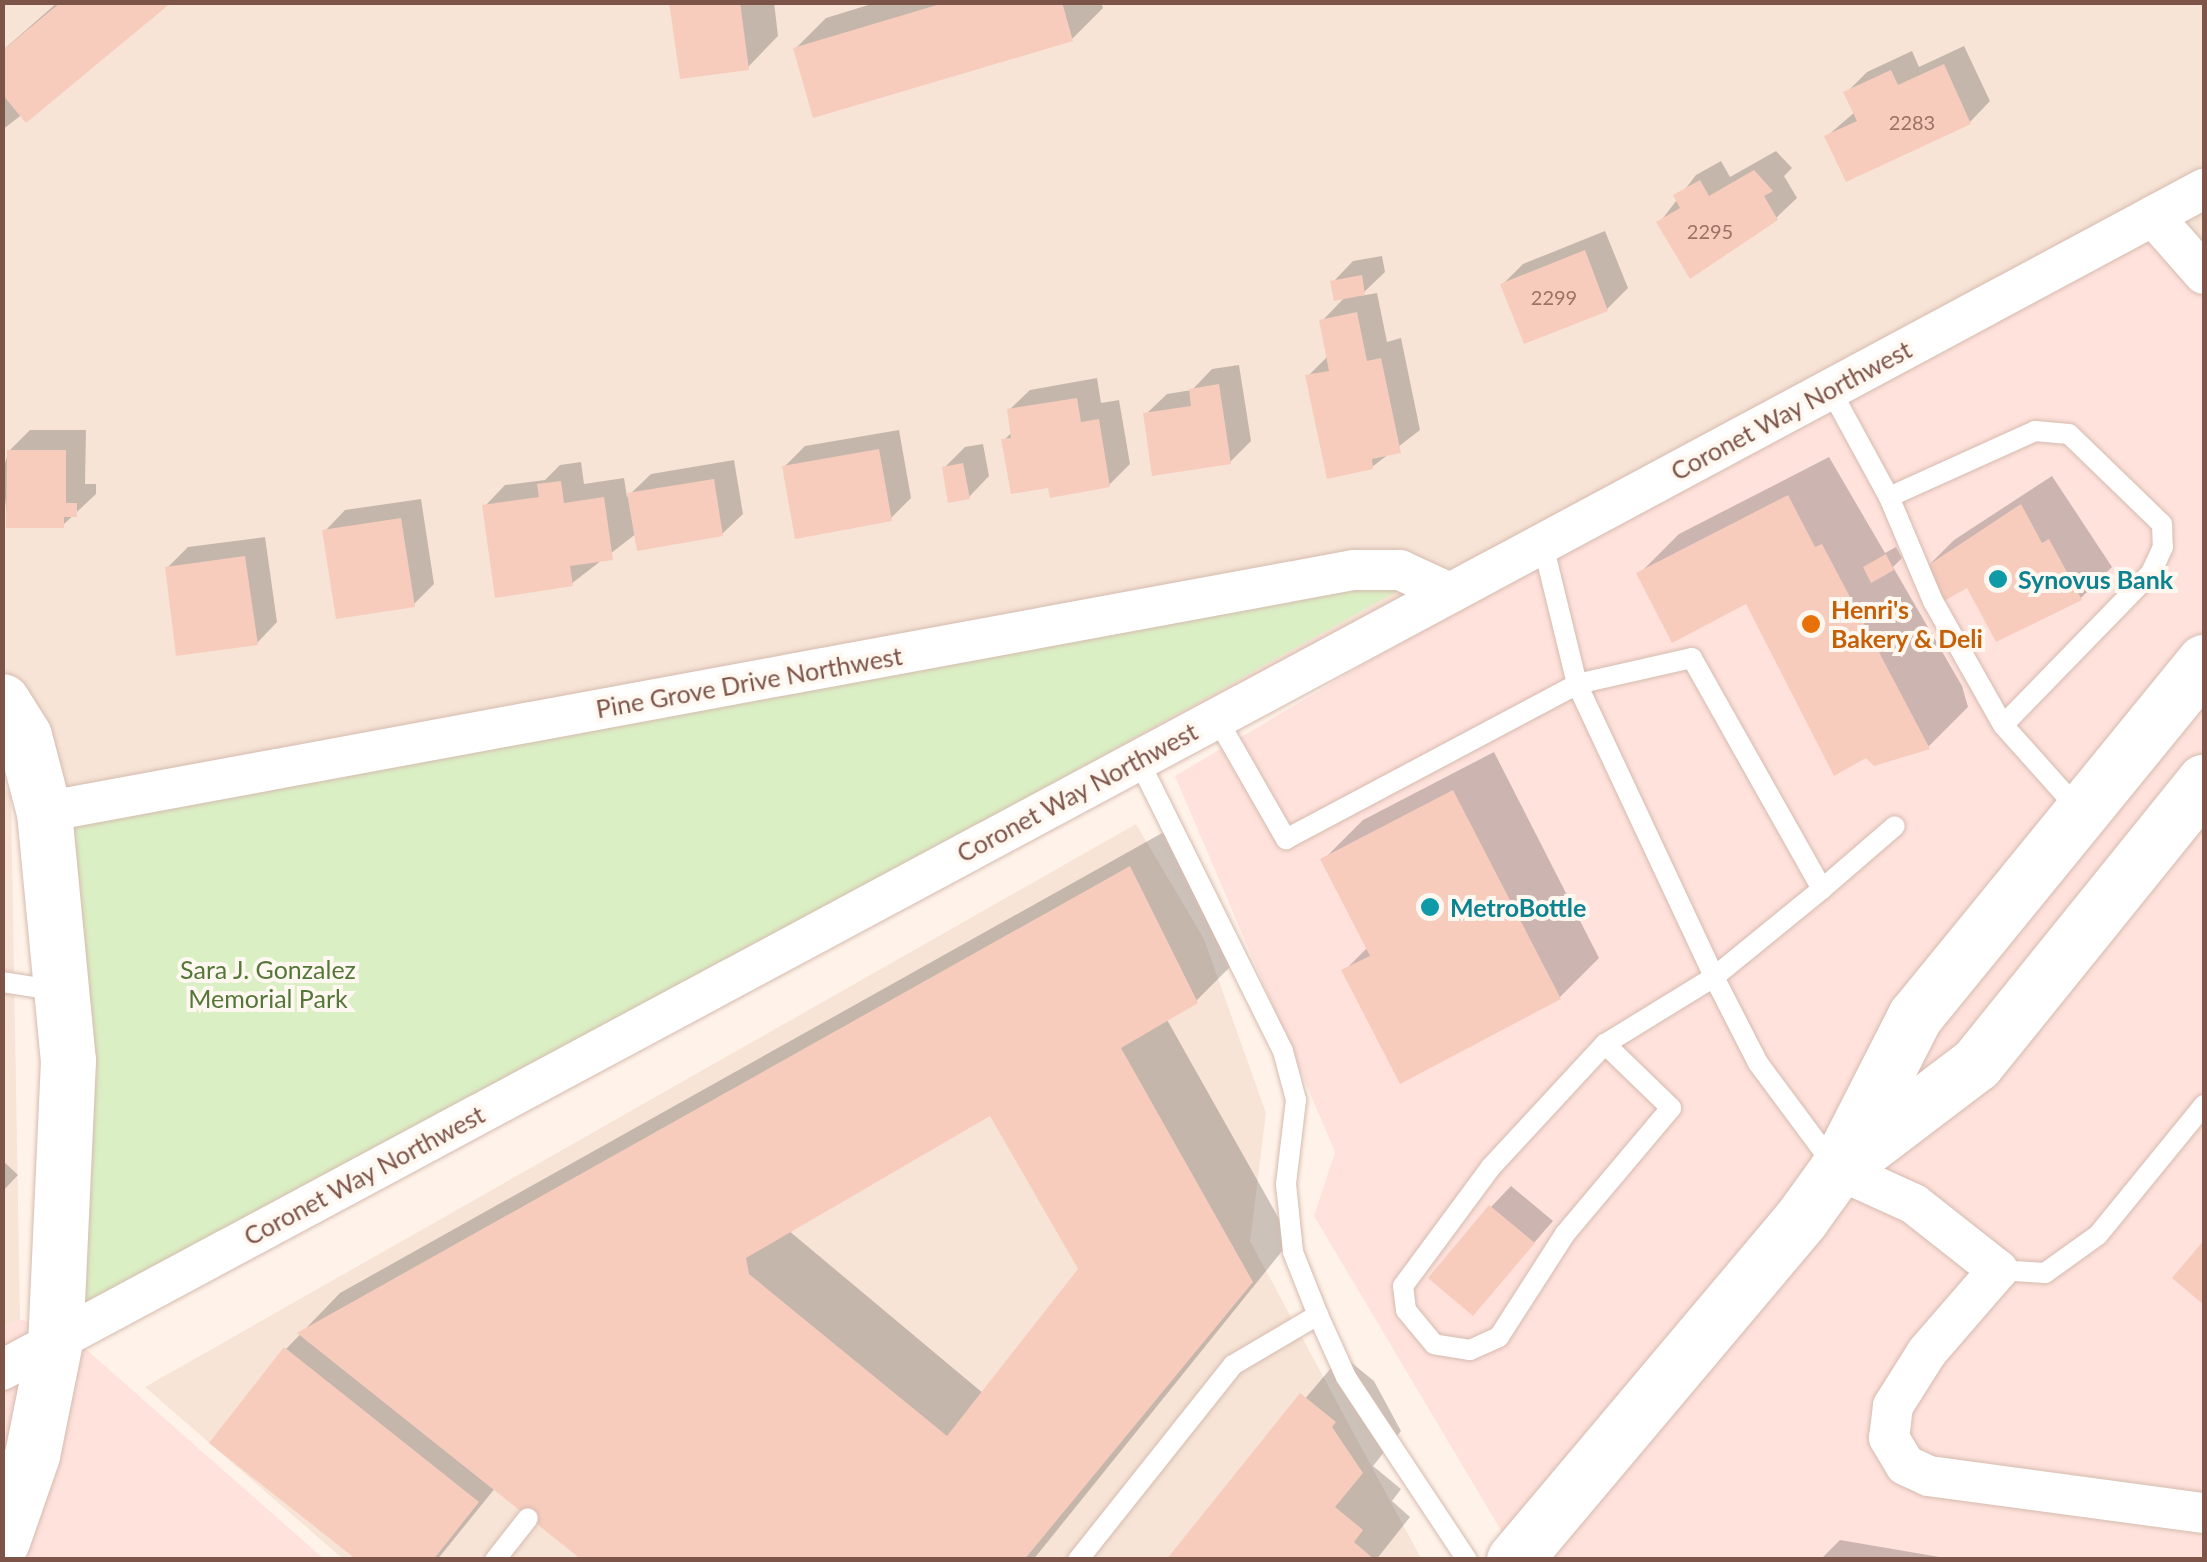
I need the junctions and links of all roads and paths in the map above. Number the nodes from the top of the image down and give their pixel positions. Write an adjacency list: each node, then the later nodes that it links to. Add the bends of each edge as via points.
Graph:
1 (2204, 189): 2 (street, Coronet Way Northwest)
2 (2153, 216): 3 (street); 4 (street, Coronet Way Northwest)
3 (2204, 274)
4 (1830, 388): 5 (lane); 6 (street, Coronet Way Northwest)
5 (1890, 497): 12 (lane, via 1933,601); 12 (lane, via 2035,430 2069,434 2162,524 2163,547 2151,573)
6 (1543, 544): 7 (street, Coronet Way Northwest); 9 (lane)
7 (1450, 593): 11 (street, Coronet Way Northwest); 15 (street, Pine Grove Drive Northwest, via 1400,570 1354,570)
8 (2204, 662): 16 (main road)
9 (1577, 684): 11 (lane, via 1286,839); 18 (lane, via 1692,658); 19 (lane)
10 (2, 701): 15 (main road, via 24,736)
11 (1216, 717): 13 (street, Coronet Way Northwest)
12 (2003, 726): 16 (lane)
13 (1138, 758): 26 (lane, via 1283,1051 1296,1100 1286,1184 1293,1252); 27 (street, Coronet Way Northwest)
14 (2204, 781): 24 (main road, via 1976,1064)
15 (44, 812): 21 (main road)
16 (2082, 812): 24 (main road, via 1914,1016)
17 (1895, 826): 18 (lane)
18 (1822, 889): 19 (lane)
19 (1714, 977): 22 (lane); 24 (lane, via 1758,1063)
20 (2, 982): 21 (lane)
21 (64, 991): 27 (main road, via 68,1060)
22 (1605, 1044): 22 (lane, via 1491,1167 1403,1286 1406,1310 1434,1344 1470,1350 1499,1337 1565,1234 1671,1108)
23 (2204, 1105): 25 (lane, via 2098,1235 2045,1272)
24 (1838, 1169): 25 (street, via 1914,1204); 35 (main road)
25 (1998, 1270): 29 (street, via 1927,1352 1893,1406 1889,1438 1905,1465 1929,1476)
26 (1318, 1316): 33 (lane, via 1233,1364); 34 (lane, via 1346,1377)
27 (55, 1342): 28 (street, Coronet Way Northwest); 31 (main road, via 32,1455)
28 (2, 1370)
29 (2204, 1512)
30 (528, 1518): 32 (lane)
31 (2, 1542)
32 (495, 1560)
33 (1078, 1560)
34 (1468, 1560)
35 (1514, 1560)

